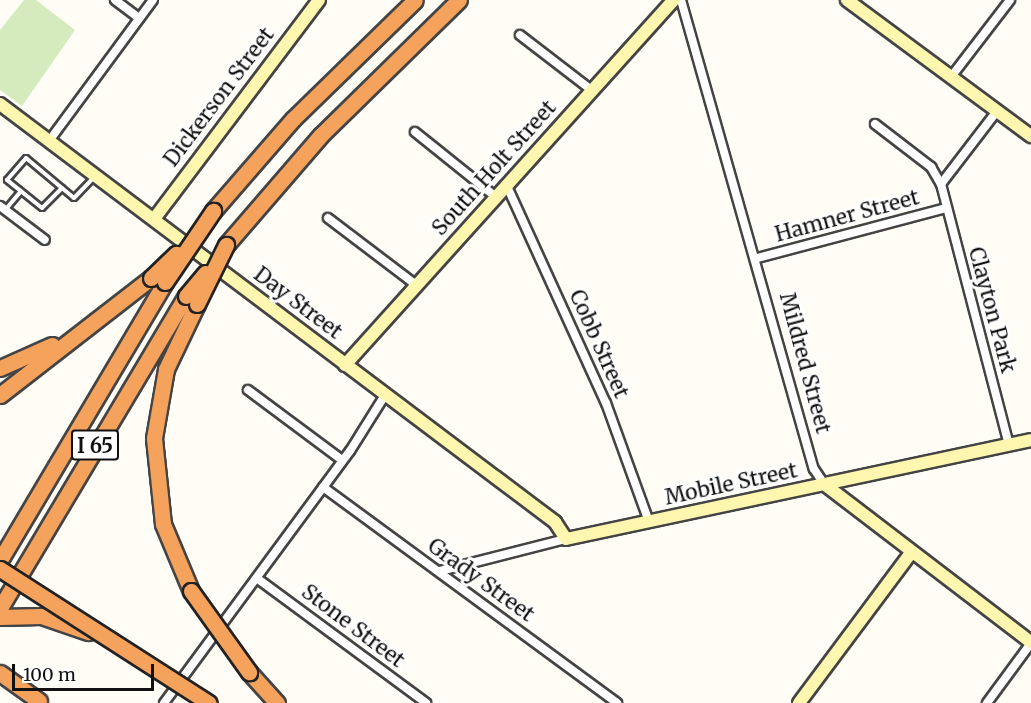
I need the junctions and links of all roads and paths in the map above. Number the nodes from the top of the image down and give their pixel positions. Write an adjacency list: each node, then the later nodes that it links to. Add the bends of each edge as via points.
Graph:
1 (115, 0): 10 (street)
2 (153, 0): 10 (street)
3 (319, 0): 29 (street, Dickerson Street)
4 (415, 0): 32 (highway, bridge, via 293,119)
5 (459, 0): 34 (highway, I 65, bridge, via 321,135 226,245)
6 (674, 0): 13 (street, South Holt Street)
7 (681, 0): 31 (street, Mildred Street)
8 (847, 0): 12 (street)
9 (1010, 0): 12 (street)
10 (140, 18): 19 (street)
11 (520, 35): 13 (street)
12 (951, 77): 15 (street)
13 (590, 89): 21 (street, South Holt Street)
14 (0, 104): 19 (street, Day Street)
15 (997, 111): 18 (street); 22 (street, Hamner Street)
16 (875, 123): 22 (street, via 931,167)
17 (415, 132): 25 (street)
18 (1031, 136)
19 (50, 141): 20 (street, Day Street)
20 (96, 176): 23 (lane, via 77,198); 29 (street, Day Street)
21 (506, 184): 25 (street, South Holt Street); 46 (street, Cobb Street, via 606,403)
22 (941, 184): 27 (street, Clayton Park)
23 (62, 188): 24 (lane, via 42,208); 24 (lane, via 23,158 7,180)
24 (21, 191): 26 (lane)
25 (495, 196): 33 (street, South Holt Street)
26 (3, 208): 30 (street)
27 (946, 208): 31 (street, Hamner Street); 42 (street, Clayton Park)
28 (328, 218): 33 (street)
29 (154, 219): 36 (street, Day Street)
30 (45, 240)
31 (757, 258): 44 (street, Mildred Street, via 814,469)
32 (158, 280): 35 (highway); 49 (highway, I 65)
33 (415, 284): 36 (street, South Holt Street)
34 (191, 300): 53 (highway, I 65); 62 (highway, bridge, via 166,369 154,438 161,516 191,591 249,672)
35 (71, 337): 37 (highway); 39 (highway)
36 (345, 365): 40 (street, Day Street)
37 (0, 368)
38 (248, 390): 43 (street)
39 (0, 395)
40 (385, 395): 43 (street); 47 (street, Day Street, via 555,522)
41 (1031, 440): 42 (street, Mobile Street)
42 (1009, 445): 44 (street, Mobile Street)
43 (342, 460): 45 (street)
44 (824, 484): 46 (street, Mobile Street); 48 (street, Mildred Street)
45 (323, 487): 51 (street, Grady Street); 52 (street)
46 (649, 522): 47 (street, Mobile Street)
47 (566, 539): 51 (street, Mobile Street)
48 (911, 553): 55 (street, Mildred Street); 65 (street)
49 (0, 560)
50 (0, 569): 56 (highway, bridge)
51 (440, 571): 64 (street, Grady Street)
52 (258, 579): 60 (street); 63 (street, Stone Street)
53 (4, 602)
54 (0, 617): 56 (highway, bridge, via 66,621)
55 (1031, 643): 66 (street)
56 (131, 653): 61 (highway, bridge)
57 (0, 673): 59 (highway)
58 (0, 683): 59 (highway)
59 (41, 702)
60 (165, 703)
61 (209, 703)
62 (277, 703)
63 (426, 703)
64 (617, 703)
65 (799, 703)
66 (987, 703)

